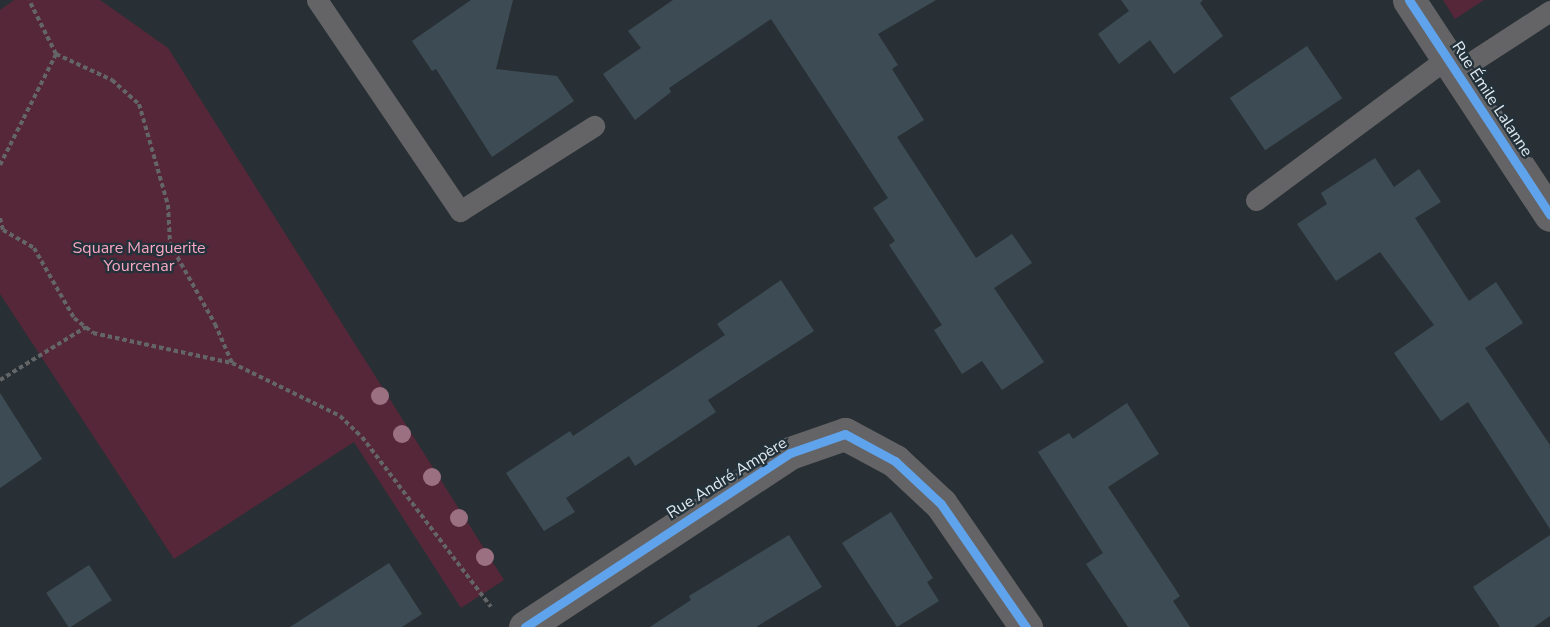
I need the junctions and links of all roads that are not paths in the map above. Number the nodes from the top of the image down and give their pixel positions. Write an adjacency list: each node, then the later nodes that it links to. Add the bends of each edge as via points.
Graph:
1 (317, 0): 5 (lane, via 460,211)
2 (1408, 0): 4 (street, Rue Émile Lalanne)
3 (1550, 10): 4 (lane)
4 (1451, 65): 6 (lane); 7 (street, Rue Émile Lalanne)
5 (594, 126)
6 (1256, 200)
7 (1550, 215)
8 (525, 627): 9 (street, Rue André Ampère, via 790,453 845,434 895,461 941,504)
9 (1026, 627)

